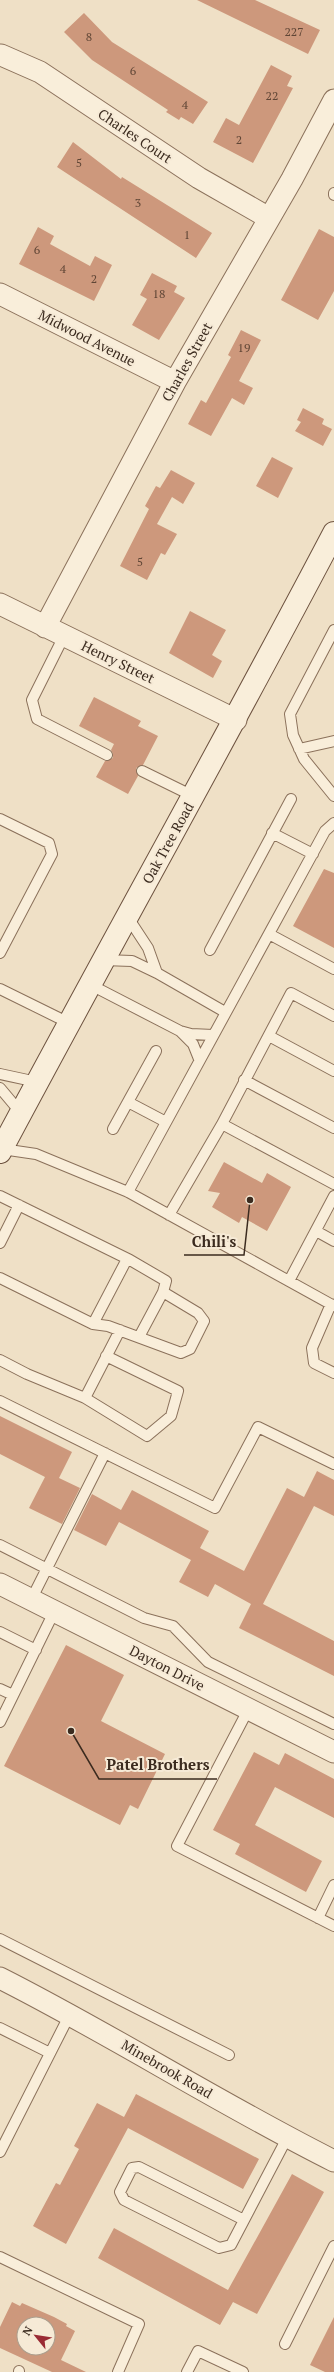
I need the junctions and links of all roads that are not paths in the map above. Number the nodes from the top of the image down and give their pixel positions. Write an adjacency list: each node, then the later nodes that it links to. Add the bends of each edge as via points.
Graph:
1 (1, 55): 3 (street, Charles Court, via 40,72 199,178)
2 (334, 100): 3 (street, Charles Street)
3 (269, 218): 5 (street, Charles Street)
4 (0, 294): 5 (street, Midwood Avenue)
5 (175, 382): 9 (street, Charles Street)
6 (334, 533): 7 (main road, Oak Tree Road)
7 (326, 562): 12 (main road, Oak Tree Road)
8 (0, 604): 9 (street, Henry Street)
9 (45, 627): 11 (street, Henry Street)
10 (334, 630): 14 (lane, via 290,714 292,736)
11 (64, 636): 12 (street, Henry Street); 15 (lane, via 32,700 37,719)
12 (236, 720): 17 (main road, Oak Tree Road)
13 (334, 740): 14 (lane)
14 (300, 749): 18 (lane, via 304,759)
15 (107, 755)
16 (142, 771): 17 (lane)
17 (193, 796): 24 (main road, Oak Tree Road)
18 (334, 796)
19 (291, 798): 22 (lane)
20 (0, 820): 27 (lane, via 49,844 52,854)
21 (334, 823): 23 (lane, via 325,832)
22 (272, 833): 23 (lane); 26 (lane)
23 (313, 854): 25 (lane)
24 (127, 916): 28 (main road, Oak Tree Road); 30 (lane, via 148,948)
25 (269, 934): 29 (lane); 33 (lane)
26 (210, 950)
27 (0, 952)
28 (102, 960): 30 (lane, via 132,961); 31 (main road, Oak Tree Road)
29 (334, 969)
30 (157, 972): 33 (lane)
31 (89, 984): 35 (main road, Oak Tree Road); 36 (lane)
32 (0, 989): 35 (lane)
33 (226, 1012): 37 (lane)
34 (334, 1016): 38 (lane, via 291,993)
35 (69, 1023): 44 (main road, Oak Tree Road)
36 (180, 1031): 37 (lane); 40 (lane, via 192,1044)
37 (213, 1035): 40 (lane)
38 (269, 1036): 41 (lane); 43 (lane)
39 (156, 1051): 46 (lane)
40 (199, 1059): 48 (lane)
41 (334, 1071)
42 (0, 1074): 44 (lane)
43 (244, 1080): 49 (lane); 50 (lane)
44 (37, 1082): 47 (main road, Oak Tree Road)
45 (0, 1088): 47 (lane)
46 (128, 1102): 48 (lane); 51 (lane)
47 (21, 1113): 52 (main road, Oak Tree Road)
48 (166, 1122): 54 (lane)
49 (222, 1124): 53 (lane); 58 (lane)
50 (334, 1128)
51 (113, 1129)
52 (1, 1151): 54 (lane, via 36,1154)
53 (334, 1184)
54 (128, 1192): 58 (lane)
55 (0, 1196): 57 (lane)
56 (334, 1196): 59 (lane)
57 (19, 1205): 61 (lane); 62 (lane)
58 (169, 1215): 64 (lane)
59 (316, 1231): 60 (lane); 64 (lane)
60 (334, 1241)
61 (0, 1243)
62 (127, 1259): 65 (lane, via 166,1281); 67 (lane)
63 (0, 1278): 67 (lane)
64 (289, 1281): 66 (lane)
65 (163, 1292): 69 (lane); 69 (lane, via 198,1313 204,1321 190,1349 181,1353)
66 (333, 1305): 72 (lane, via 312,1348 314,1363)
67 (92, 1324): 68 (lane)
68 (120, 1330): 69 (lane); 70 (lane)
69 (139, 1337)
70 (106, 1356): 73 (lane); 73 (lane, via 178,1391 171,1416 147,1436)
71 (0, 1360): 73 (lane)
72 (334, 1373)
73 (85, 1398)
74 (0, 1401): 75 (lane)
75 (105, 1453): 76 (lane, via 215,1508 258,1427); 78 (lane)
76 (334, 1464)
77 (0, 1545): 78 (lane)
78 (47, 1570): 80 (lane); 88 (lane, via 144,1618 173,1626 208,1662)
79 (0, 1584): 80 (street, Dayton Drive)
80 (31, 1600): 81 (street, Dayton Drive)
81 (54, 1612): 83 (lane); 86 (street, Dayton Drive, via 183,1674)
82 (0, 1632): 83 (lane)
83 (36, 1650): 85 (lane)
84 (0, 1689): 85 (lane)
85 (13, 1695): 87 (lane)
86 (248, 1710): 89 (street, Dayton Drive); 91 (lane, via 177,1846)
87 (0, 1722)
88 (334, 1724)
89 (334, 1752)
90 (334, 1885): 91 (lane)
91 (318, 1918): 92 (lane)
92 (334, 1926)
93 (0, 1939): 98 (lane)
94 (0, 1978): 95 (street, Minebrook Road)
95 (70, 2014): 97 (lane); 99 (street, Minebrook Road)
96 (1, 2032): 97 (lane)
97 (50, 2054): 100 (lane)
98 (228, 2055)
99 (287, 2138): 101 (street, Minebrook Road); 102 (lane)
100 (0, 2152)
101 (332, 2155)
102 (244, 2220): 102 (lane, via 231,2245 220,2248 124,2200 120,2192 132,2168 139,2167)
103 (334, 2246): 105 (lane)
104 (0, 2257): 106 (lane, via 139,2324)
105 (285, 2344)
106 (118, 2372)
107 (187, 2372): 108 (lane, via 198,2351)
108 (243, 2372)

